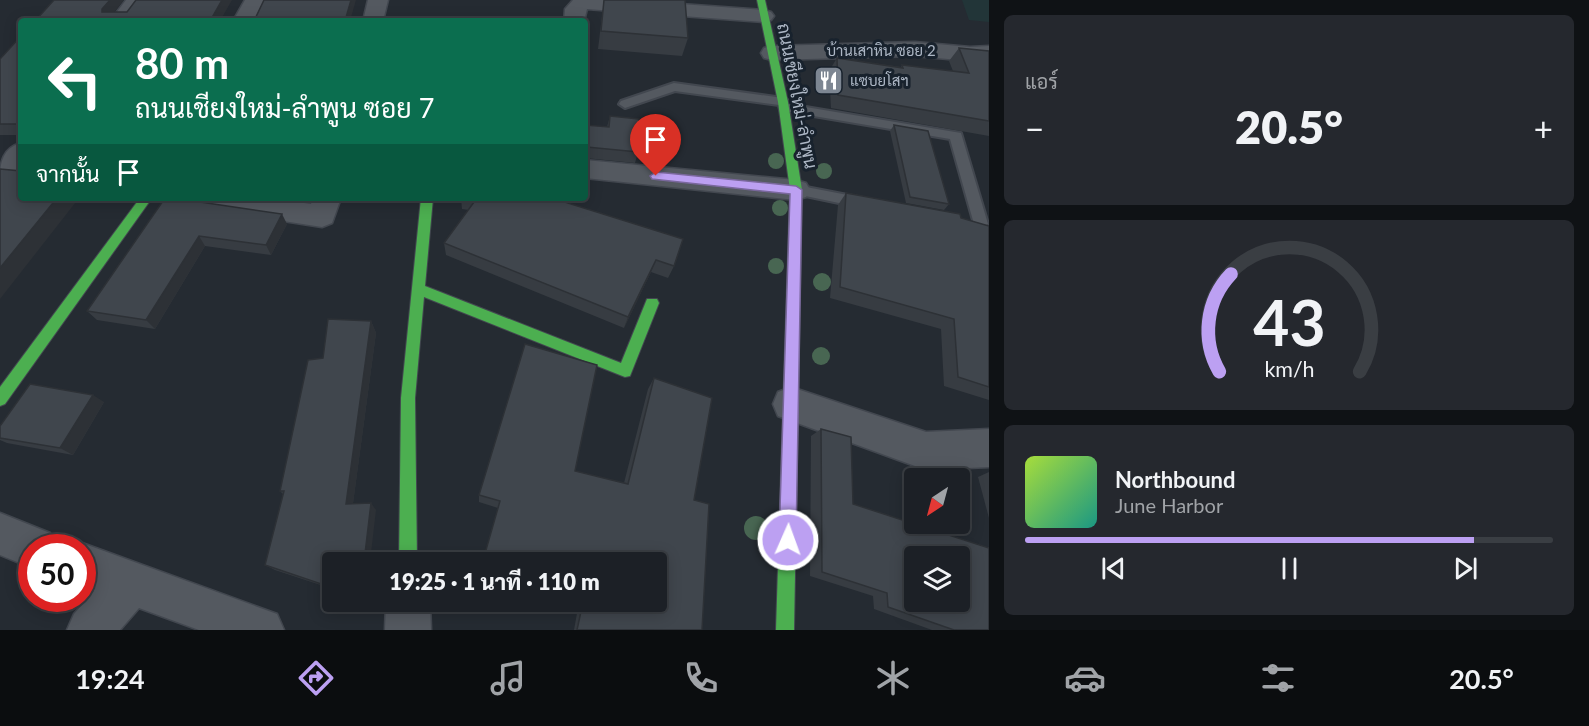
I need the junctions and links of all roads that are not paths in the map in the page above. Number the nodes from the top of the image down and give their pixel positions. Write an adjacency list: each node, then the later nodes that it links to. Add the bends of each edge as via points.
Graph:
1 (136, 0): 6 (street)
2 (255, 0): 7 (street)
3 (378, 0): 8 (street)
4 (762, 8): 5 (street); 9 (street, ถนนเชียงใหม่-ลำพูน)
5 (578, 12)
6 (122, 18)
7 (245, 18)
8 (374, 18)
9 (772, 52): 10 (street, บ้านเสาหิน ซอย 2, via 915,49); 12 (street, ถนนเชียงใหม่-ลำพูน)
10 (989, 53)
11 (625, 104): 12 (lane, via 674,87)
12 (783, 104): 16 (street, ถนนเชียงใหม่-ลำพูน); 22 (lane, via 956,136)
13 (18, 156): 15 (street, via 7,171)
14 (588, 169): 16 (street)
15 (18, 173)
16 (796, 190): 21 (lane); 26 (street, ถนนเชียงใหม่-ลำพูน)
17 (144, 201): 25 (street)
18 (219, 201): 19 (street, via 322,216)
19 (326, 201)
20 (427, 201): 23 (street)
21 (877, 205)
22 (980, 224)
23 (419, 289): 24 (street, via 624,371); 30 (street, via 408,398)
24 (652, 303)
25 (0, 399)
26 (791, 404): 27 (street, via 926,451); 37 (street, ถนนเชียงใหม่-ลำพูน)
27 (989, 448)
28 (0, 534): 29 (street)
29 (18, 541)
30 (408, 552)
31 (96, 570): 32 (street)
32 (131, 584): 34 (street); 35 (street)
33 (408, 612): 36 (street)
34 (90, 630)
35 (261, 630)
36 (408, 630)
37 (785, 630)

